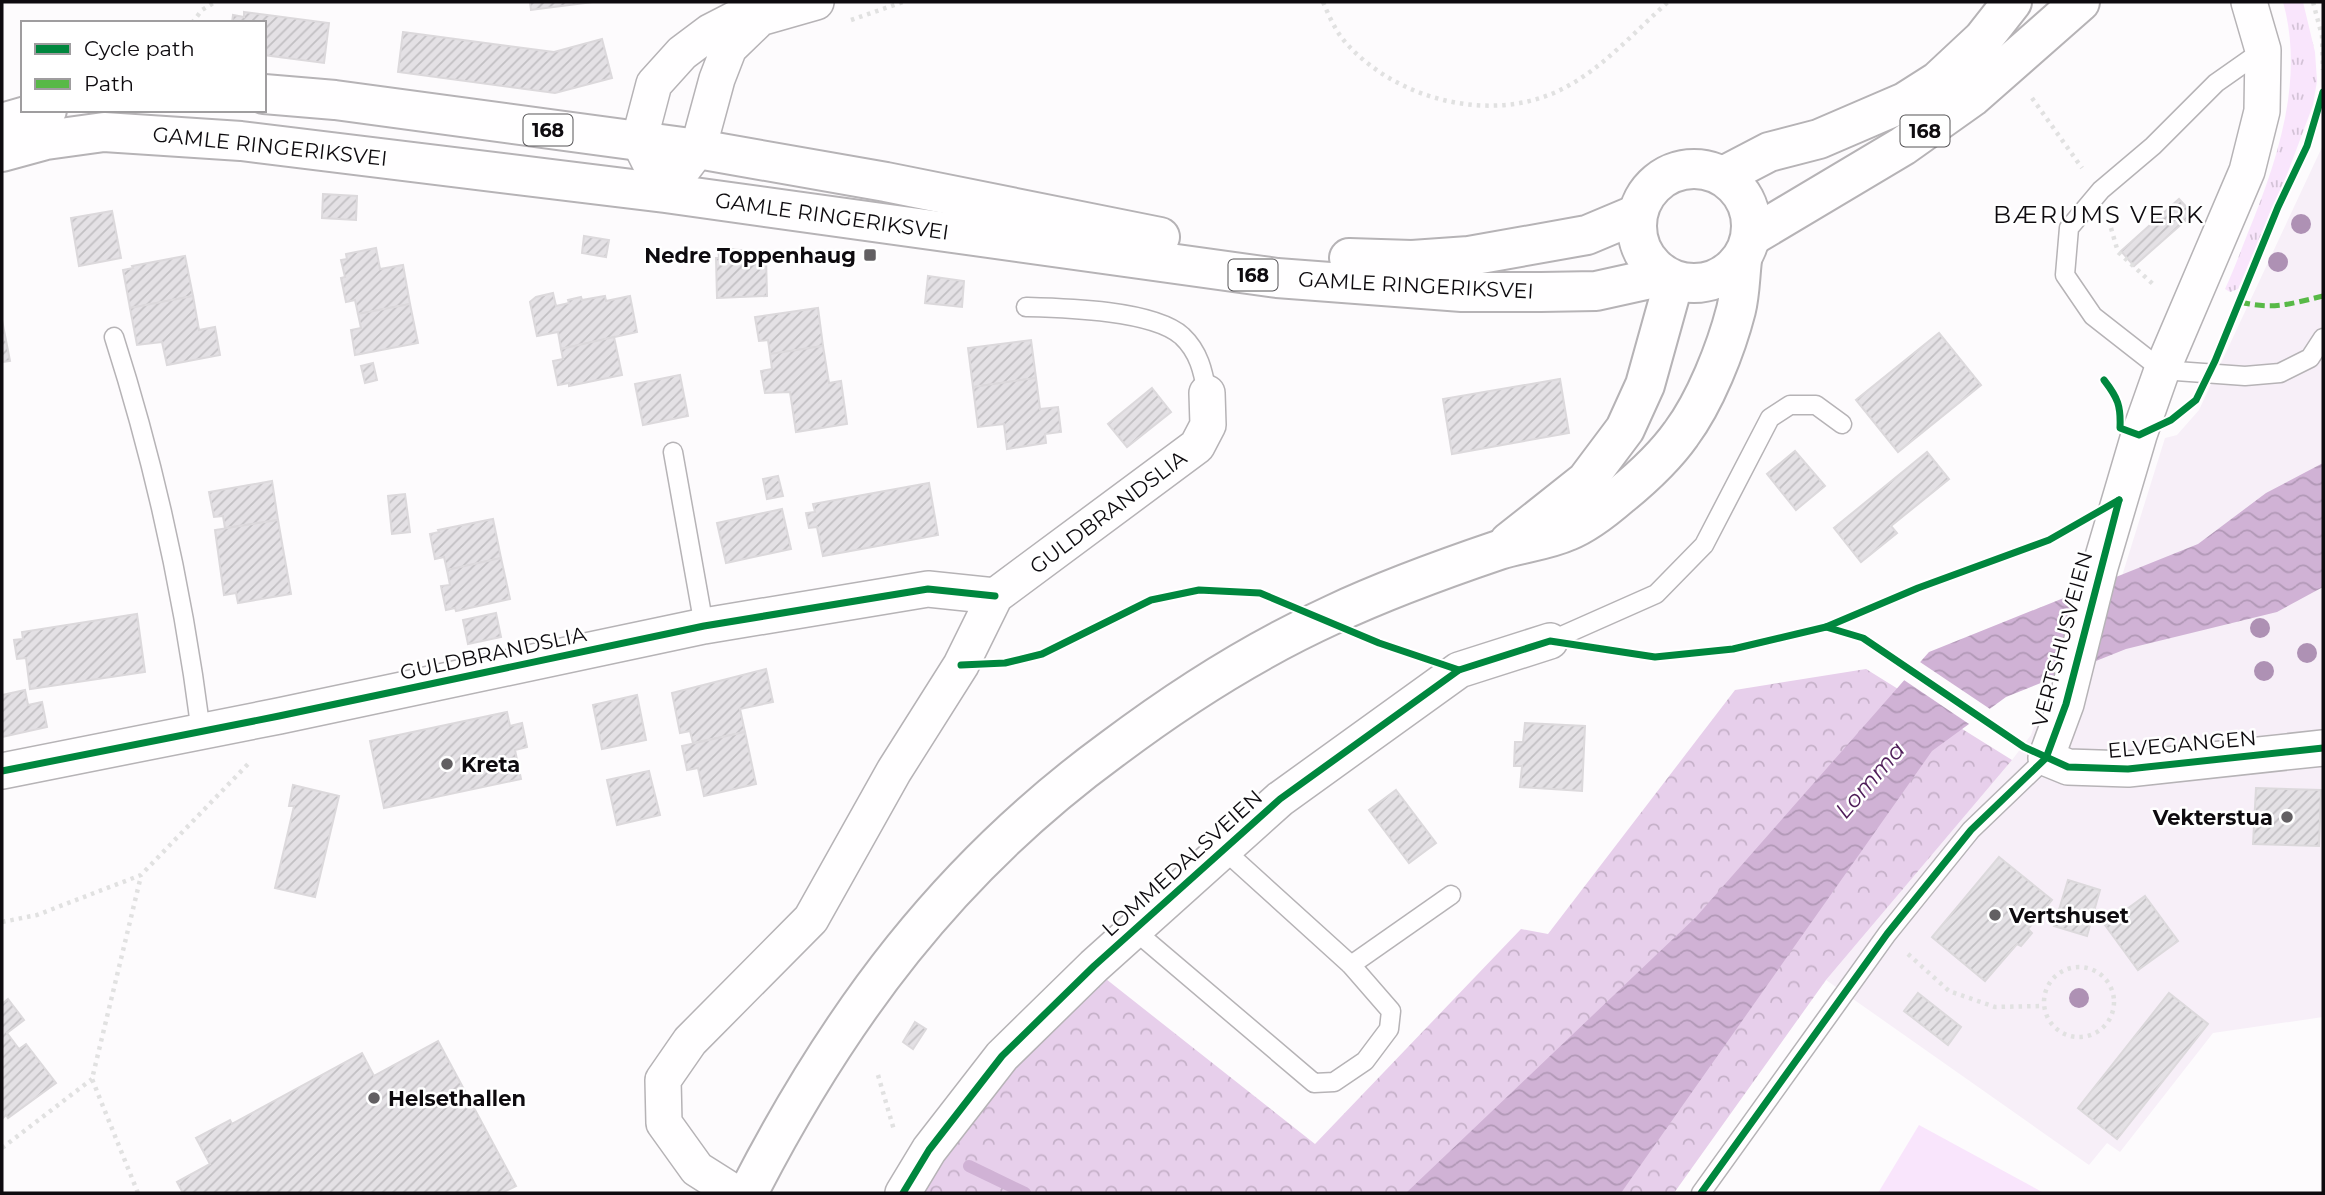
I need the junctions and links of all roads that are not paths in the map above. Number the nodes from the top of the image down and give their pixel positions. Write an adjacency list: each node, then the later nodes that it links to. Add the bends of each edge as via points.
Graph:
1 (816, 2): 5 (street)
2 (2012, 2): 13 (main road, 168, via 1983,39 1938,81 1905,102 1819,139 1769,152)
3 (2080, 2): 16 (main road, 168, via 1972,97)
4 (2249, 2): 6 (street, VERTSHUSVEIEN)
5 (760, 18): 10 (street, via 741,16 682,52 654,84); 11 (street, via 729,48)
6 (2263, 50): 21 (street, VERTSHUSVEIEN, via 2262,111 2247,171); 21 (lane, via 2216,83 2101,190 2069,228 2065,275 2094,316)
7 (266, 94): 10 (main road, GAMLE RINGERIKSVEI / 168)
8 (40, 112): 9 (main road)
9 (2, 123)
10 (639, 141): 11 (main road, GAMLE RINGERIKSVEI / 168); 14 (street)
11 (698, 149): 14 (street); 15 (main road, GAMLE RINGERIKSVEI / 168, via 1161,237 1363,259 1469,256 1587,234)
12 (2, 152): 14 (main road, GAMLE RINGERIKSVEI / 168, via 76,135 133,132 330,150)
13 (1723, 176): 15 (main road, via 1697,168 1670,173 1649,189); 16 (main road, via 1741,191 1751,213)
14 (665, 193): 17 (main road, GAMLE RINGERIKSVEI / 168, via 1277,278 1462,292 1596,290)
15 (1637, 214): 17 (main road, via 1637,238 1646,260)
16 (1747, 248): 17 (main road, 168, via 1723,277 1699,284); 25 (main road, via 1737,308 1722,352 1683,432 1656,465 1611,504 1569,531)
17 (1669, 279): 25 (main road, via 1645,385 1625,429 1586,481)
18 (1026, 307): 22 (lane, GULDBRANDSLIA, via 1108,312 1172,328 1197,354)
19 (114, 337): 29 (lane, via 155,483 192,663)
20 (2323, 338): 21 (lane, via 2310,358 2280,373 2245,376)
21 (2162, 370): 31 (street, VERTSHUSVEIEN, via 2100,567 2066,704)
22 (1207, 393): 26 (street, GULDBRANDSLIA, via 1208,425 1197,446)
23 (1842, 424): 28 (lane, via 1816,405 1790,405 1770,418 1704,545 1656,594)
24 (673, 452): 27 (lane)
25 (1499, 550): 38 (main road, via 1332,615 1243,659 1112,749 1045,803 968,873 889,965 812,1078)
26 (995, 596): 27 (street, GULDBRANDSLIA, via 928,589); 37 (street, GULDBRANDSLIA, via 961,665 894,771 811,919 690,1041 663,1080 664,1123 697,1169)
27 (704, 626): 29 (street, GULDBRANDSLIA)
28 (1550, 640): 33 (street, LOMMEDALSVEIEN, via 1459,670 1280,799)
29 (201, 732): 32 (street, GULDBRANDSLIA)
30 (2323, 748): 31 (street, ELVEGANGEN, via 2128,769 2068,766)
31 (2046, 758): 40 (lane, via 1971,830 1887,934)
32 (2, 771)
33 (1223, 849): 35 (street, LOMMEDALSVEIEN); 36 (lane)
34 (1451, 895): 36 (lane)
35 (1134, 930): 36 (lane, via 1314,1083 1334,1082 1365,1061 1389,1029 1391,1011); 39 (street, LOMMEDALSVEIEN, via 1002,1056 929,1150)
36 (1351, 965)
37 (735, 1193)
38 (748, 1193)
39 (902, 1193)
40 (1701, 1193)

